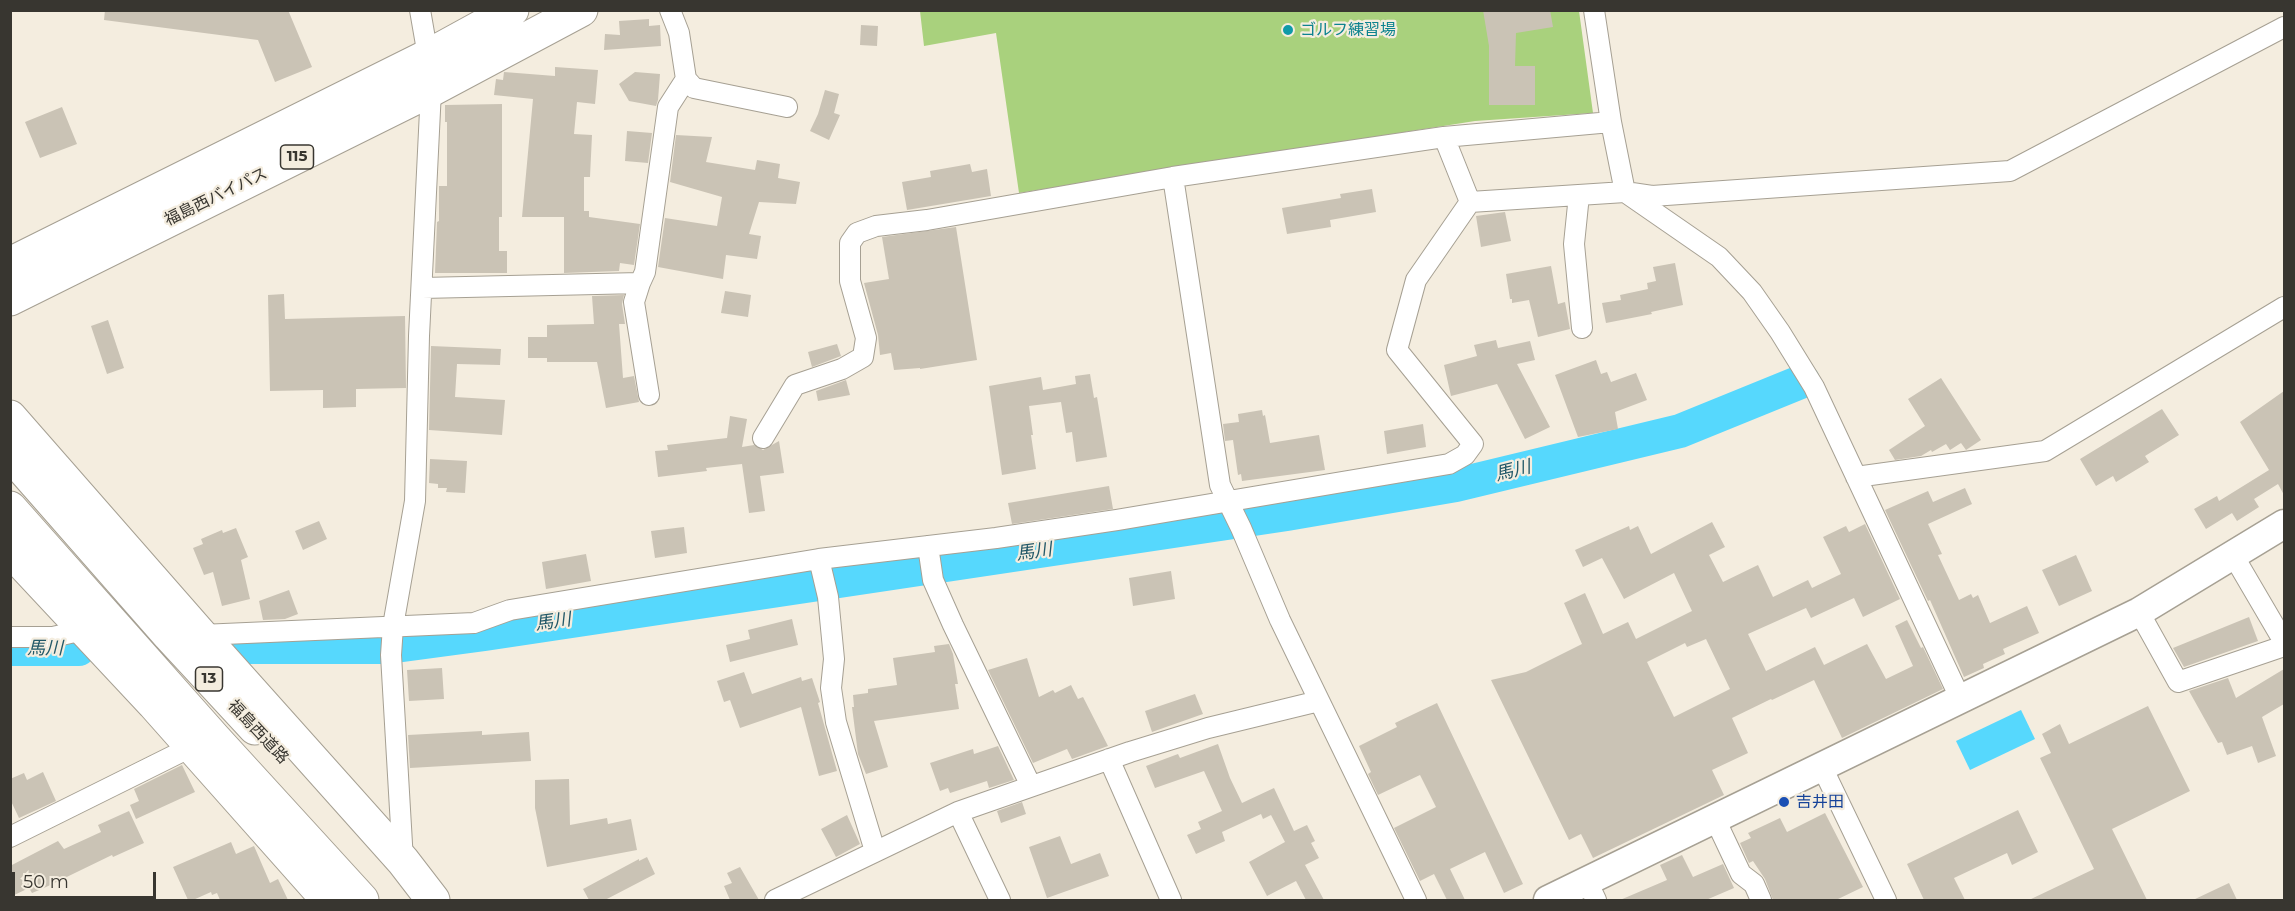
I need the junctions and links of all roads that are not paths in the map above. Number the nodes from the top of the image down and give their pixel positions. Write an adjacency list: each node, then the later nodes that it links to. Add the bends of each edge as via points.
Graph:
1 (420, 10): 7 (street)
2 (512, 10): 7 (highway, 福島西バイパス / 115)
3 (580, 10): 9 (highway, 福島西バイパス / 115)
4 (670, 10): 8 (street, via 679,33)
5 (1594, 10): 11 (street)
6 (2284, 27): 14 (street, via 2010,171 1652,196)
7 (428, 56): 9 (street); 17 (highway, 福島西バイパス / 115)
8 (686, 79): 10 (street, via 694,88); 18 (street, via 668,107 645,272)
9 (431, 90): 19 (street); 20 (highway, 福島西バイパス / 115)
10 (786, 107)
11 (1611, 122): 12 (street); 14 (street)
12 (1444, 137): 13 (street); 16 (street)
13 (1173, 177): 25 (street, via 876,226 856,233 850,243 849,260 866,338 863,357 842,369 795,385); 28 (street, via 1220,485)
14 (1625, 192): 15 (street); 27 (street, via 1719,258 1752,292 1814,387)
15 (1579, 195): 16 (street); 22 (street, via 1574,244)
16 (1470, 202): 28 (street, via 1416,280 1397,350 1473,444 1465,455 1449,464)
17 (10, 264)
18 (640, 283): 19 (street); 23 (street, via 634,302)
19 (422, 288): 39 (street, via 415,501)
20 (10, 300)
21 (2284, 307): 27 (street, via 2046,451)
22 (1582, 328)
23 (649, 394)
24 (10, 417): 37 (highway)
25 (763, 438)
26 (10, 454): 55 (highway, 福島西道路 / 13)
27 (1856, 477): 41 (street)
28 (1230, 506): 32 (street, via 996,538); 42 (street)
29 (10, 508): 54 (highway, 13)
30 (2284, 524): 33 (street)
31 (10, 550): 36 (highway)
32 (929, 553): 34 (street); 46 (street, via 933,580)
33 (2233, 555): 35 (street); 40 (street)
34 (821, 565): 39 (street, via 510,610 474,623); 50 (street, via 834,659 831,688 836,722)
35 (2139, 612): 40 (street, via 2178,682); 41 (street)
36 (84, 630): 38 (street, via 53,637); 43 (highway)
37 (201, 634): 39 (street); 51 (highway)
38 (10, 637)
39 (392, 640): 51 (street)
40 (2284, 644)
41 (1961, 700): 45 (street)
42 (1319, 701): 44 (street, via 1208,728); 60 (street)
43 (191, 747): 49 (street); 53 (highway)
44 (1109, 759): 46 (street); 59 (street)
45 (1822, 767): 48 (street); 63 (street)
46 (1031, 786): 47 (street)
47 (958, 812): 50 (street); 58 (street)
48 (1715, 819): 52 (street); 62 (street, via 1741,874 1754,884)
49 (10, 837)
50 (875, 851): 57 (street)
51 (403, 861): 56 (highway)
52 (1592, 891): 61 (street)
53 (328, 900)
54 (362, 900)
55 (411, 900)
56 (433, 900)
57 (775, 900)
58 (1000, 900)
59 (1171, 900)
60 (1416, 900)
61 (1548, 900)
62 (1761, 900)
63 (1886, 900)

